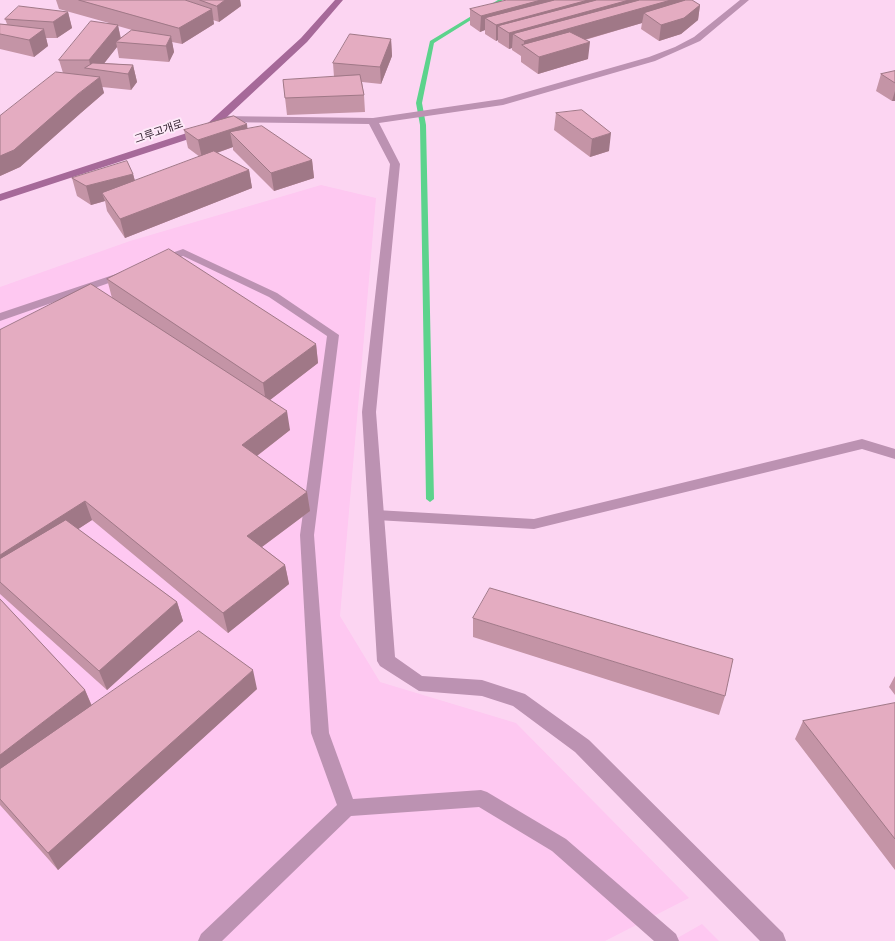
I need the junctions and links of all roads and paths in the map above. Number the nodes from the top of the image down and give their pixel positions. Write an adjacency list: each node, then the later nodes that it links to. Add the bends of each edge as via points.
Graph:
1 (339, 0): 3 (street, 그루고개로, via 304,40)
2 (745, 0): 4 (street, via 696,39 652,59 503,102)
3 (218, 119): 4 (street); 5 (street, 그루고개로, via 194,134)
4 (373, 121): 8 (street, via 395,164 369,412)
5 (0, 198)
6 (0, 317): 9 (lane, via 183,252 273,294 333,335 307,535 320,733)
7 (895, 454): 8 (lane, via 862,444 534,524)
8 (376, 514): 12 (street, via 386,661 418,682 482,688 519,700 543,717 582,746)
9 (346, 808): 10 (lane); 11 (lane, via 481,798 560,845)
10 (208, 941)
11 (669, 941)
12 (775, 941)

